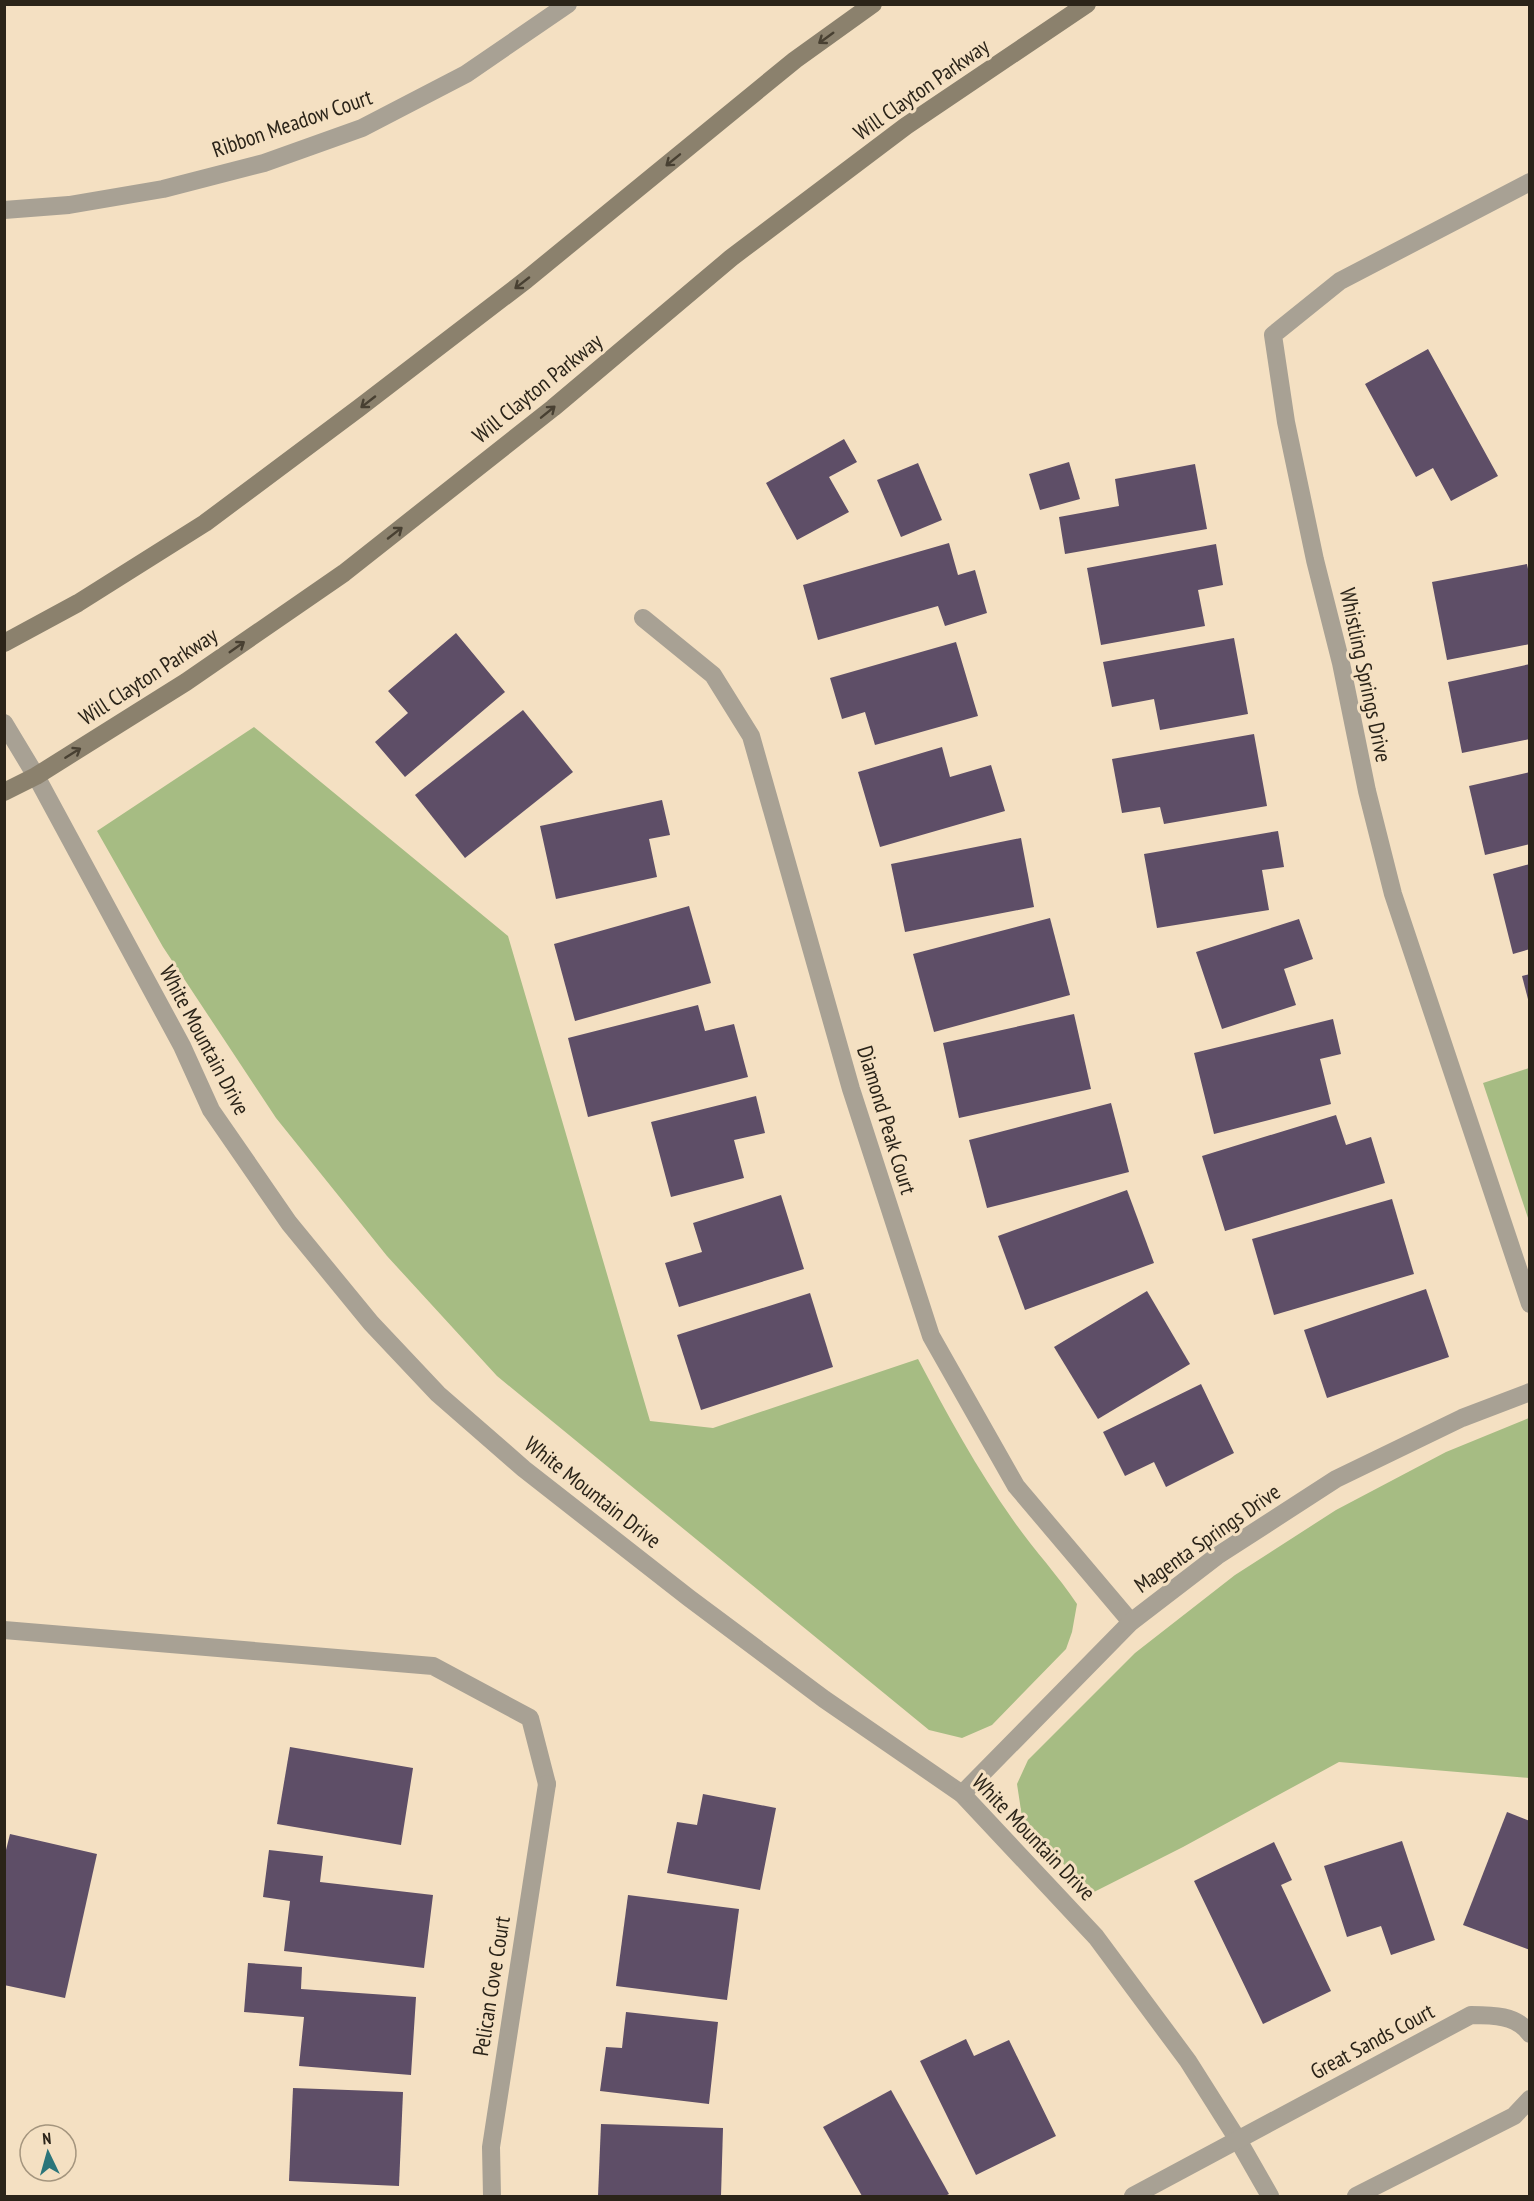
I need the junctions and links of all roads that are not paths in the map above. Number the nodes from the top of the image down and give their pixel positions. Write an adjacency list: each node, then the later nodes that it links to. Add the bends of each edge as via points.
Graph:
1 (568, 4): 5 (street, Ribbon Meadow Court, via 466,74 362,128 264,163 163,189 69,205)
2 (873, 4): 7 (main road, one-way to 7, via 795,60 489,309 205,523 78,603)
3 (1087, 4): 9 (main road, Will Clayton Parkway, one-way to 3, via 186,682 344,573 553,408 731,258 906,126)
4 (1530, 182): 11 (street, Whistling Springs Drive, via 1340,281 1274,335 1286,422 1366,791 1393,894)
5 (4, 210)
6 (643, 618): 13 (street, Diamond Peak Court, via 712,675 751,736 851,1089 931,1336 1016,1486)
7 (4, 643)
8 (4, 723): 9 (street, White Mountain Drive)
9 (36, 776): 10 (main road, Will Clayton Parkway); 15 (street, White Mountain Drive, via 182,1046 211,1110 289,1223 371,1323 438,1394 524,1469 824,1699)
10 (4, 792)
11 (1530, 1304)
12 (1530, 1392): 13 (street, Magenta Springs Drive, via 1462,1418 1336,1479 1217,1556)
13 (1131, 1622): 15 (street, Magenta Springs Drive)
14 (4, 1630): 19 (street, Pelican Cove Court, via 433,1666 530,1718 547,1784 491,2147)
15 (962, 1794): 18 (street, White Mountain Drive, via 1096,1937 1188,2061)
16 (1530, 2034): 18 (street, Great Sands Court, via 1524,2026 1499,2016 1471,2015)
17 (1530, 2099): 22 (street, via 1514,2116)
18 (1238, 2140): 20 (street, Great Sands Court); 21 (street, White Mountain Drive)
19 (492, 2196)
20 (1134, 2196)
21 (1270, 2196)
22 (1356, 2196)

